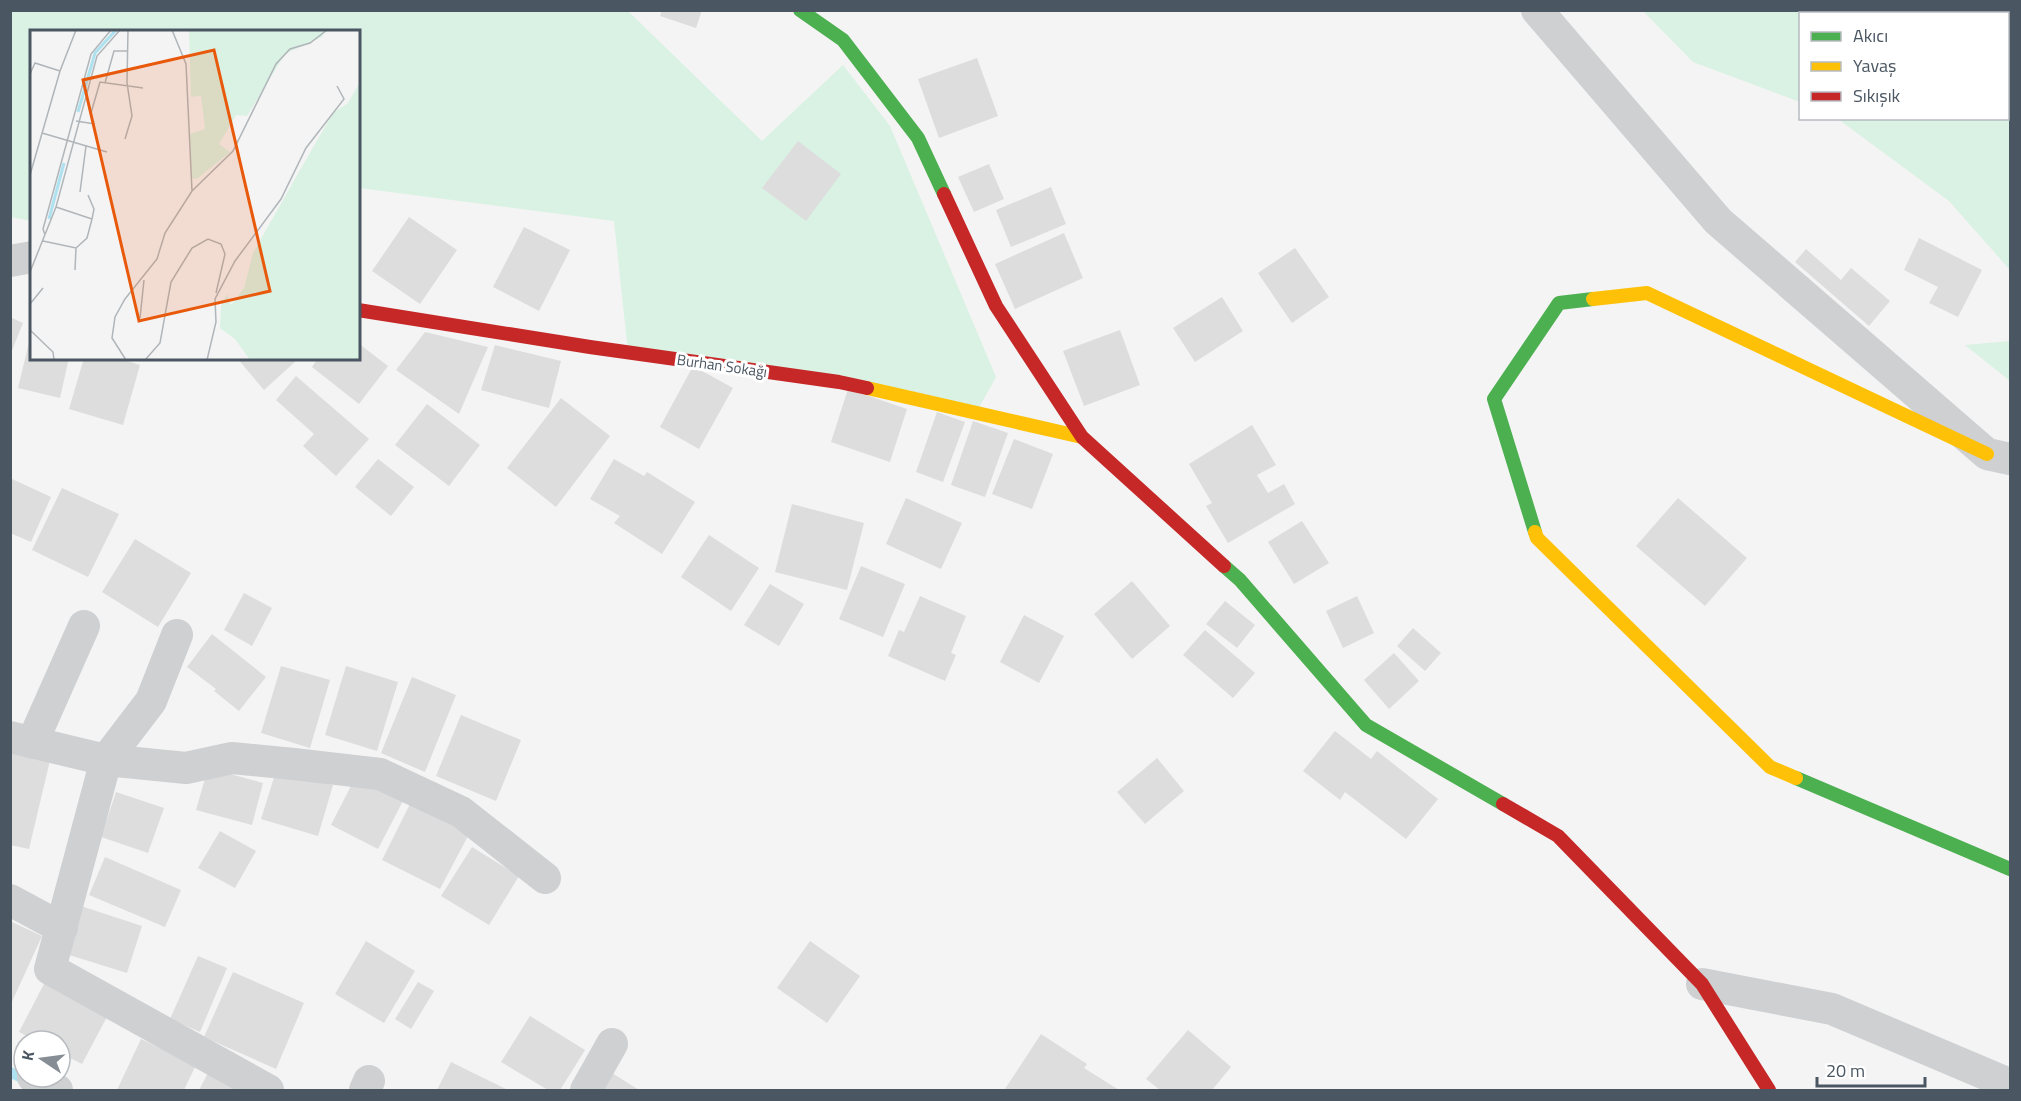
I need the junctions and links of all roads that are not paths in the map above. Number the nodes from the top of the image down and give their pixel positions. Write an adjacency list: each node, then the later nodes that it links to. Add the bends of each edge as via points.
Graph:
1 (800, 10): 6 (street, via 843,40 918,138 996,306)
2 (1537, 10): 7 (street, via 1718,221)
3 (30, 257): 4 (street)
4 (10, 261)
5 (360, 311): 6 (street, Burhan Sokağı, via 839,382)
6 (1082, 437): 16 (street, via 1240,580 1366,725 1558,836)
7 (1999, 456): 12 (street, via 1647,293 1559,303 1494,399 1537,538 1770,767)
8 (84, 626): 10 (street)
9 (177, 635): 11 (street, via 151,701)
10 (21, 740): 11 (street)
11 (106, 760): 13 (street, via 186,768 231,759 380,774 461,812); 15 (street)
12 (2010, 869)
13 (545, 878)
14 (10, 900): 15 (street)
15 (62, 928): 19 (street, via 50,969)
16 (1702, 984): 18 (street, via 1832,1009); 21 (street)
17 (612, 1044): 20 (street)
18 (2002, 1081)
19 (268, 1090)
20 (586, 1090)
21 (1769, 1090)

